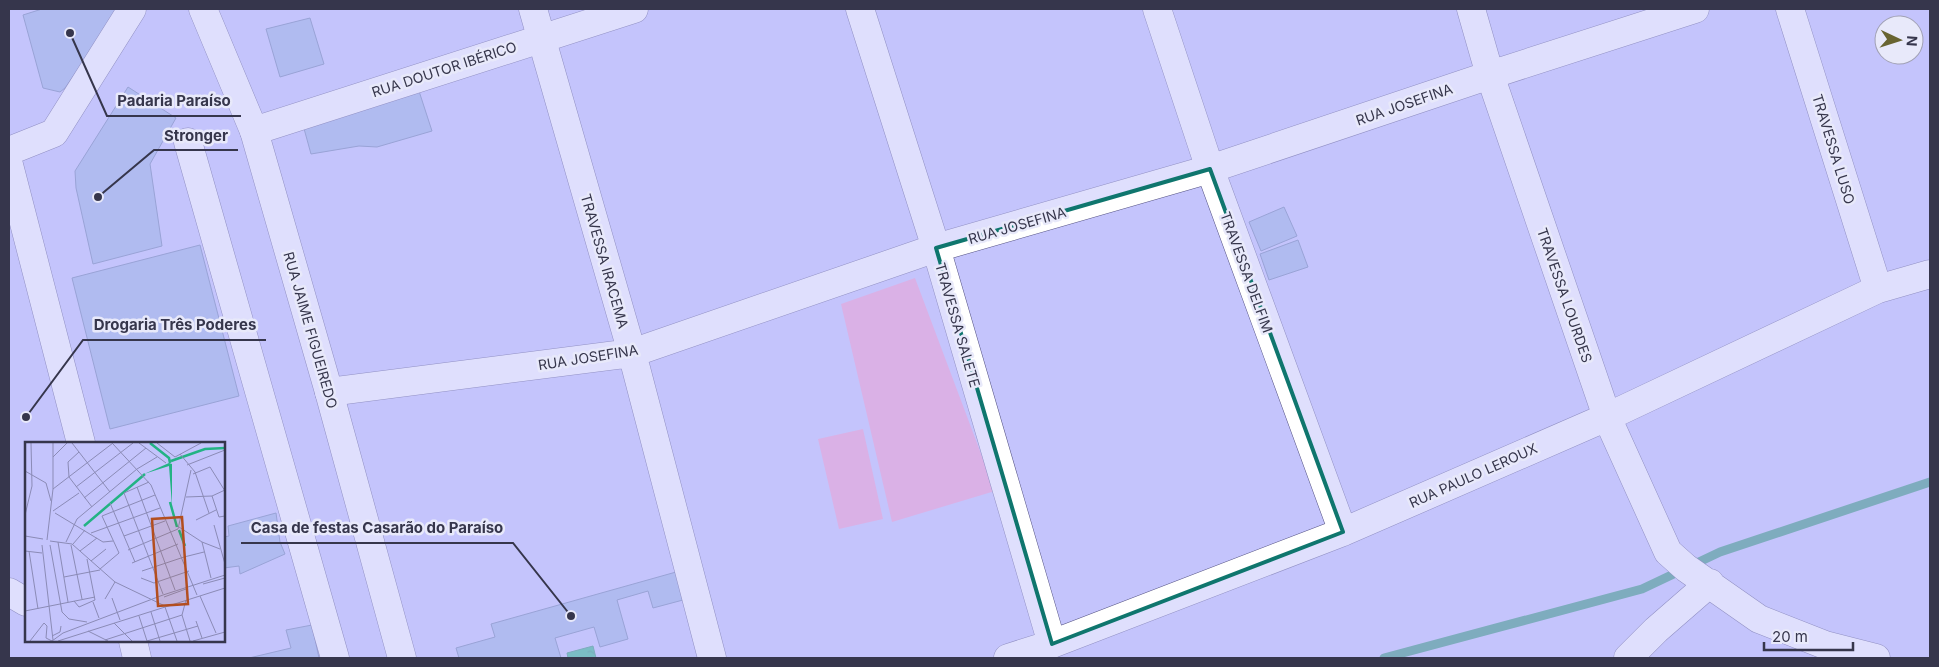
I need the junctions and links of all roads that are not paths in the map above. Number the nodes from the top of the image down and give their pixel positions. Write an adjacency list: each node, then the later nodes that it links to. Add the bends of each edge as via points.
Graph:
1 (132, 9): 14 (street, via 54,133)
2 (203, 9): 12 (street, RUA JAIME FIGUEIREDO)
3 (533, 9): 10 (street, TRAVESSA IRACEMA)
4 (634, 9): 10 (street, RUA DOUTOR IBÉRICO)
5 (860, 9): 17 (street, TRAVESSA SALETE)
6 (1158, 9): 16 (street, TRAVESSA DELFIM)
7 (1471, 9): 11 (street, TRAVESSA LOURDES)
8 (1695, 9): 11 (street, RUA JOSEFINA)
9 (1790, 9): 19 (street, TRAVESSA LUSO)
10 (540, 38): 12 (street, RUA DOUTOR IBÉRICO); 20 (street, TRAVESSA IRACEMA)
11 (1490, 74): 16 (street, RUA JOSEFINA); 22 (street, TRAVESSA LOURDES)
12 (254, 132): 21 (street, RUA JAIME FIGUEIREDO)
13 (188, 142): 31 (street)
14 (9, 151)
15 (9, 165): 23 (street)
16 (1210, 169): 17 (street, RUA JOSEFINA); 24 (street, TRAVESSA DELFIM)
17 (936, 248): 20 (street, RUA JOSEFINA); 29 (street, TRAVESSA SALETE)
18 (1930, 274): 19 (street, RUA PAULO LEROUX)
19 (1878, 288): 22 (street, RUA PAULO LEROUX)
20 (632, 353): 21 (street, RUA JOSEFINA); 33 (street, TRAVESSA IRACEMA)
21 (329, 392): 32 (street, RUA JAIME FIGUEIREDO)
22 (1607, 417): 24 (street, RUA PAULO LEROUX); 25 (street, TRAVESSA LOURDES, via 1677,560)
23 (81, 442)
24 (1343, 532): 29 (street, RUA PAULO LEROUX)
25 (1710, 583): 35 (street); 36 (street, via 1759,619 1825,645)
26 (9, 592): 27 (street)
27 (25, 601)
28 (133, 642): 30 (street)
29 (1046, 650): 34 (street, RUA PAULO LEROUX)
30 (137, 658)
31 (335, 658)
32 (402, 658)
33 (712, 658)
34 (1008, 658)
35 (1628, 658)
36 (1876, 658)

